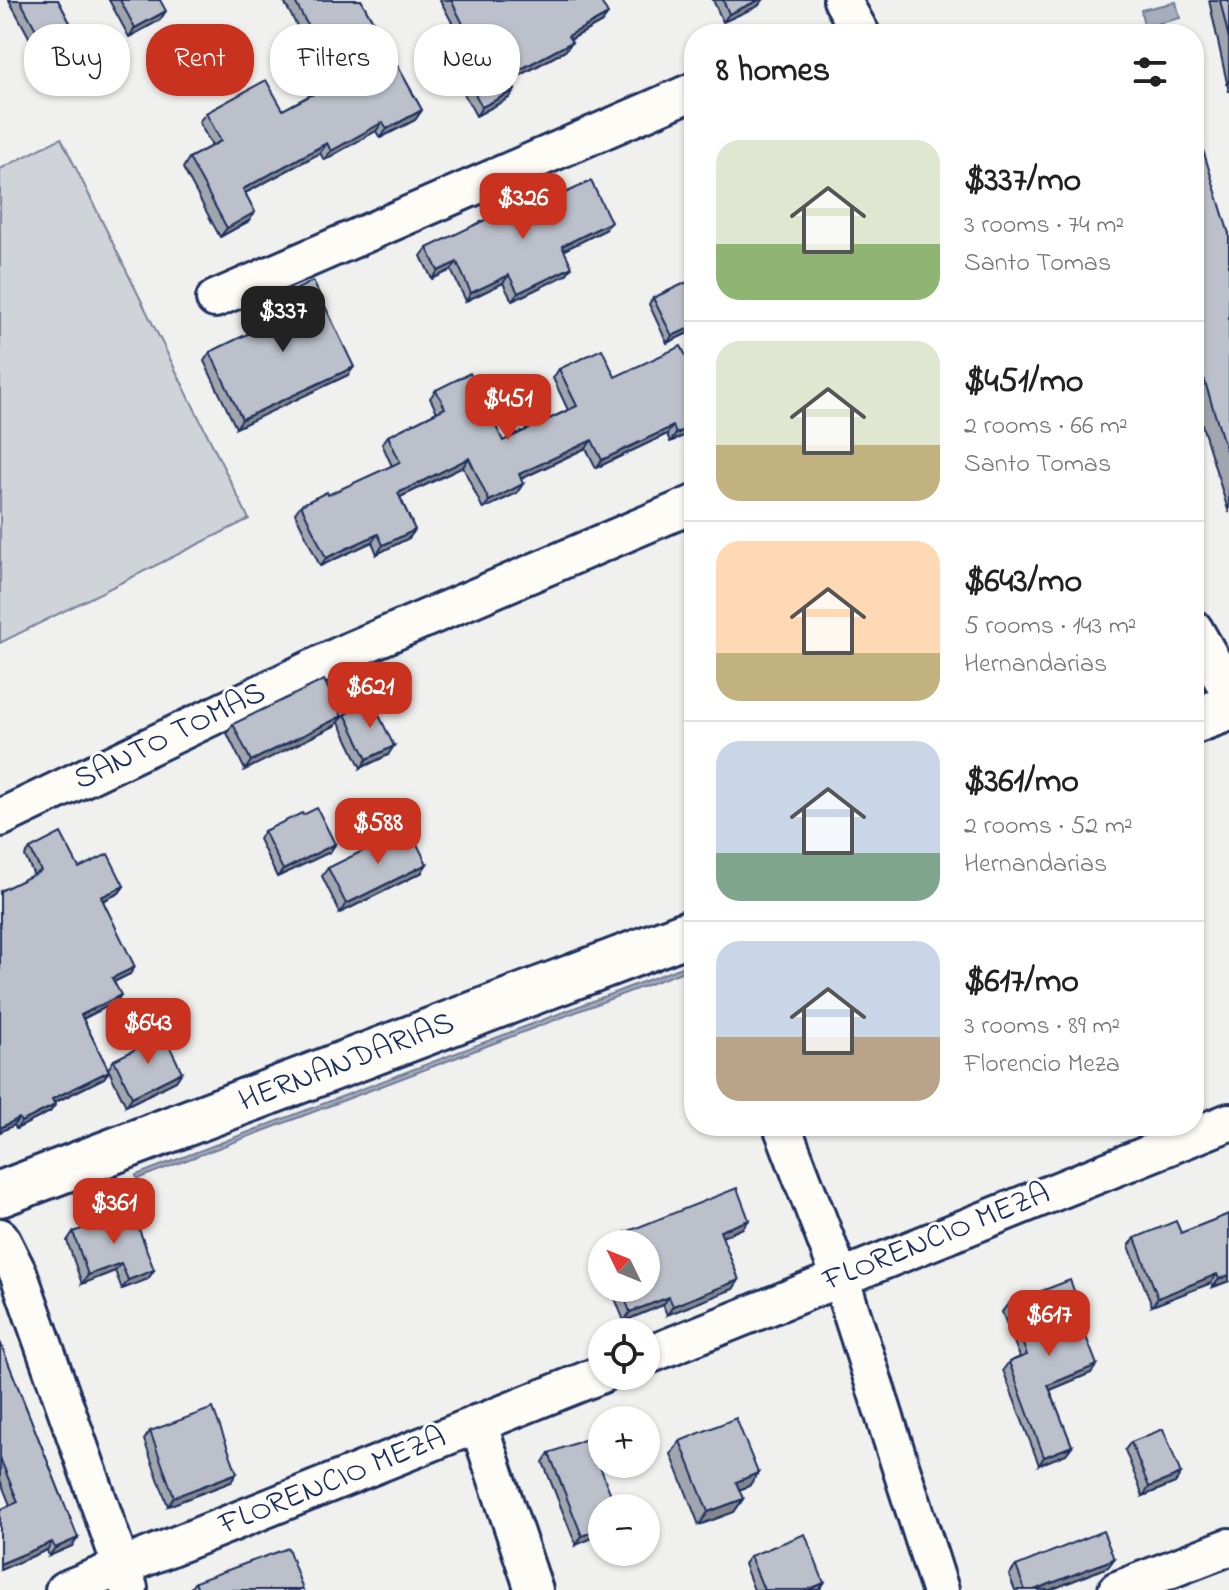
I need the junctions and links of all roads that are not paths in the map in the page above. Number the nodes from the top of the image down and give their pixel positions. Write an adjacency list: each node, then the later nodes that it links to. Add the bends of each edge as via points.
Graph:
1 (684, 95): 2 (street)
2 (215, 299)
3 (684, 508): 8 (street, SANTO TOMAS, via 349,651)
4 (1204, 647): 5 (street)
5 (1229, 691)
6 (1229, 708): 7 (street)
7 (1204, 717)
8 (0, 818)
9 (684, 935): 14 (street, HERNANDARIAS)
10 (1229, 1122): 11 (street, FLORENCIO MEZA)
11 (1204, 1132)
12 (786, 1136): 16 (street)
13 (1194, 1136): 16 (street, FLORENCIO MEZA)
14 (0, 1194)
15 (0, 1237): 21 (street, via 19,1275)
16 (840, 1277): 17 (street, FLORENCIO MEZA); 24 (street)
17 (660, 1350)
18 (588, 1380): 19 (street, FLORENCIO MEZA)
19 (478, 1423): 21 (street, FLORENCIO MEZA); 23 (street)
20 (1229, 1547): 25 (street)
21 (126, 1578): 22 (street, FLORENCIO MEZA)
22 (64, 1590)
23 (534, 1590)
24 (940, 1590)
25 (1117, 1590)

